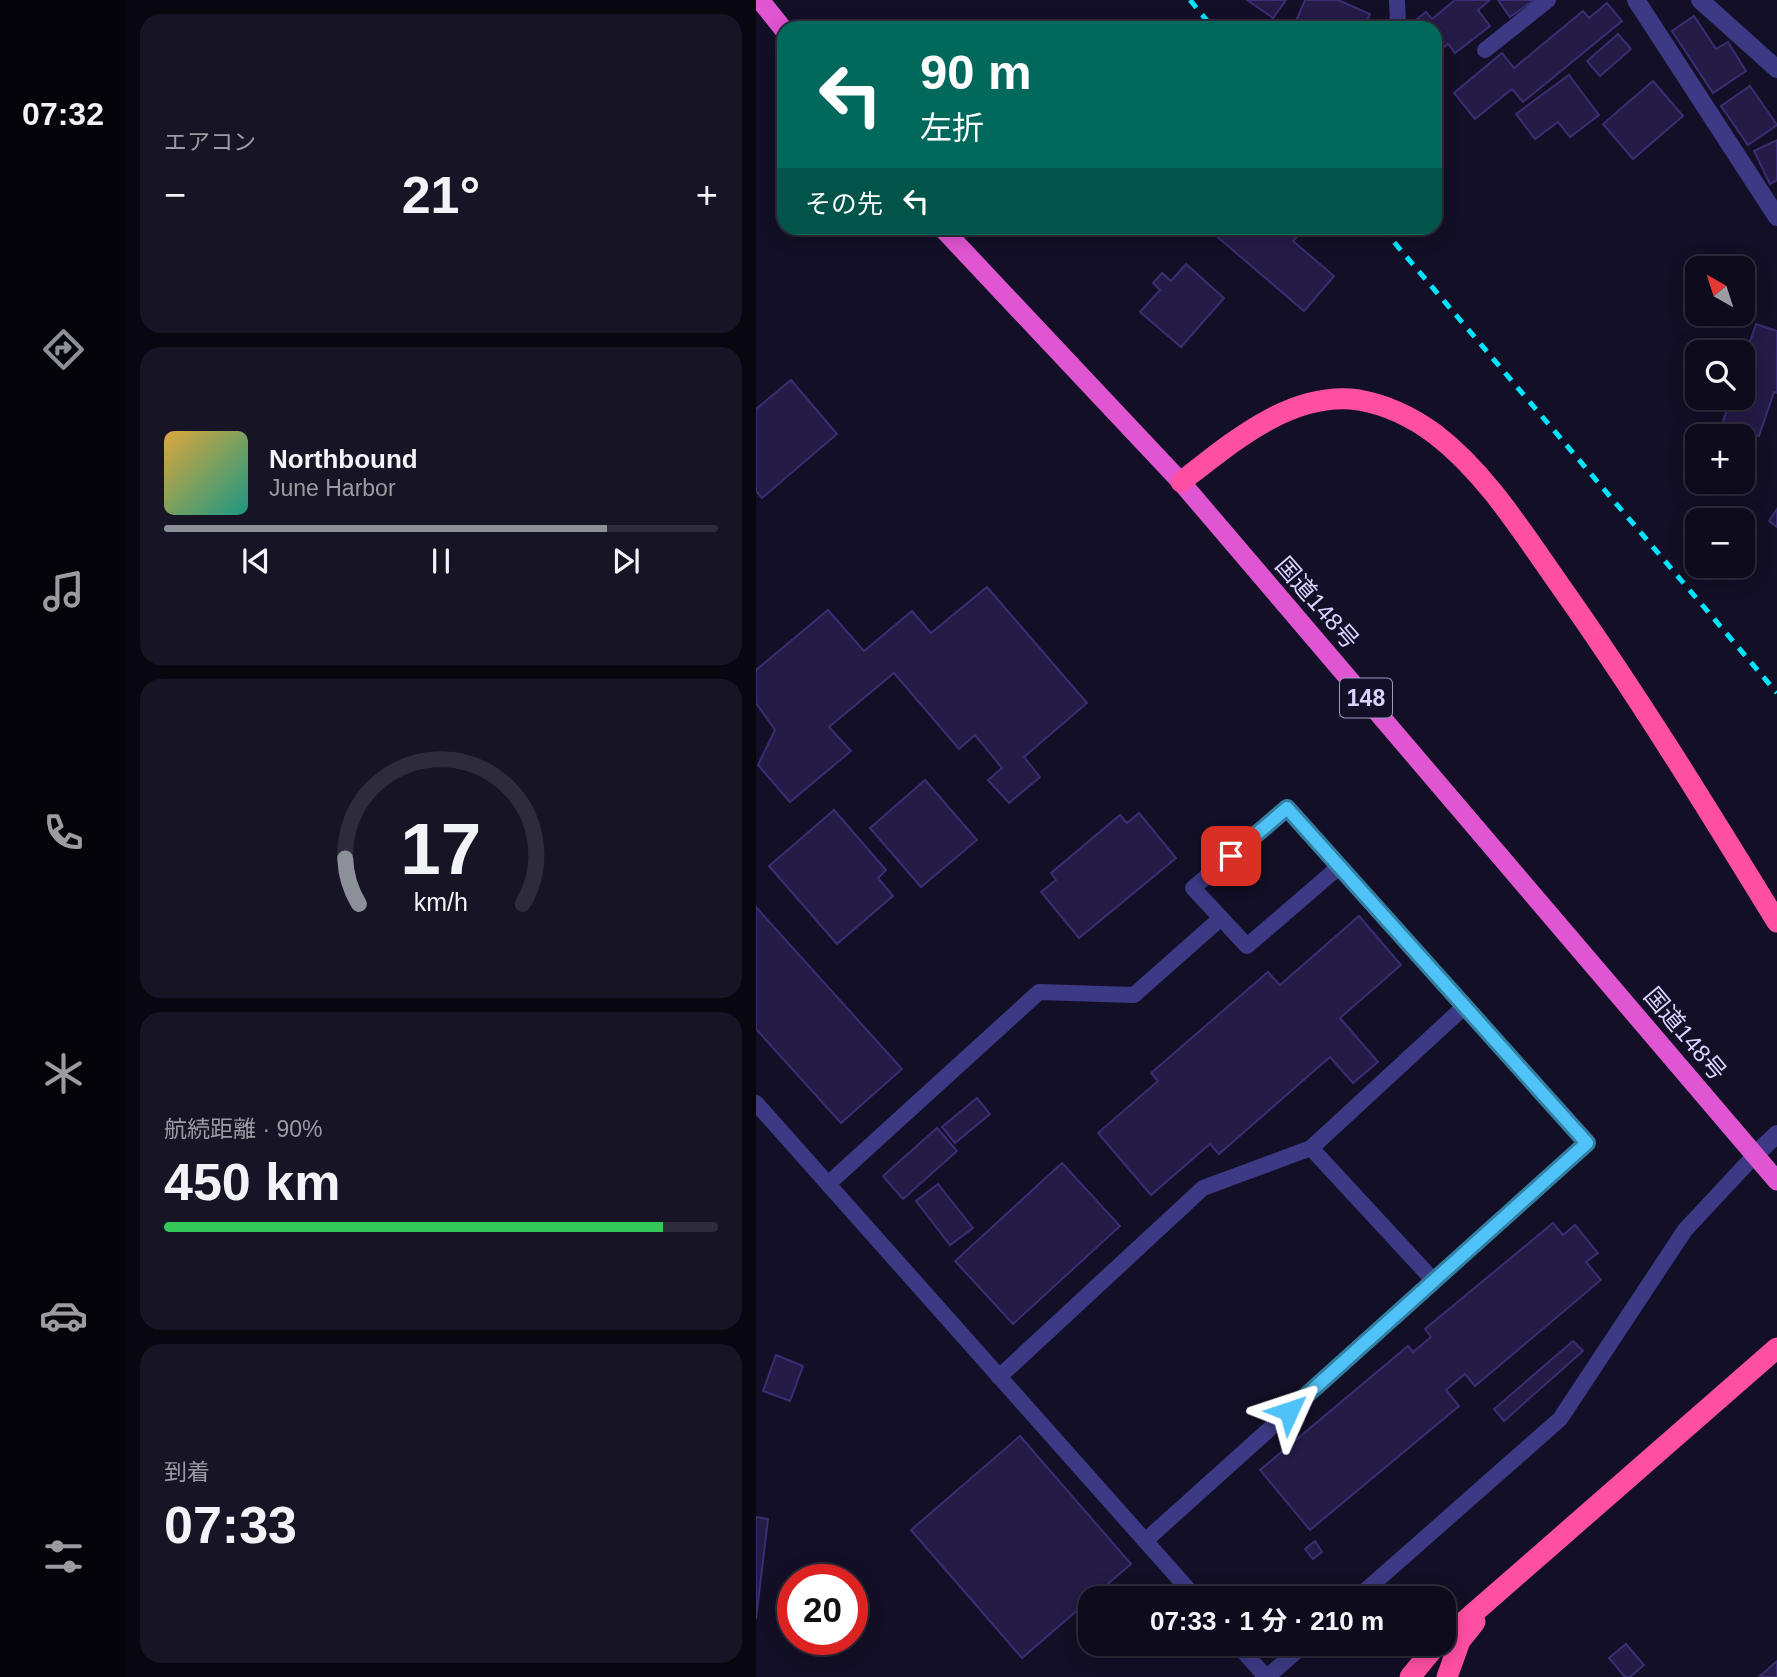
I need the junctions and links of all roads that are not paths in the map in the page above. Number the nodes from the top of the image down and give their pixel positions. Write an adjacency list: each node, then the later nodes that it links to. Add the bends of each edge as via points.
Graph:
1 (760, 0): 6 (highway)
2 (1397, 0): 7 (lane)
3 (1548, 0): 8 (lane)
4 (1636, 0): 10 (street)
5 (1700, 0): 9 (street)
6 (777, 21)
7 (1398, 21)
8 (1485, 50)
9 (1777, 69)
10 (1777, 217)
11 (949, 235): 12 (highway, 国道148号 / 148)
12 (1181, 482): 15 (highway, via 1266,421 1327,401 1386,406 1437,436 1495,497 1599,641); 20 (highway, 国道148号 / 148)
13 (1340, 866): 14 (lane, via 1247,946); 14 (lane, via 1287,808 1193,888); 16 (lane)
14 (1221, 918): 22 (lane, via 1134,995 1039,992)
15 (1777, 922)
16 (1465, 1006): 19 (lane); 23 (lane, via 1587,1143)
17 (756, 1103): 22 (lane)
18 (1777, 1134): 20 (street)
19 (1311, 1148): 23 (lane); 25 (lane, via 1203,1188)
20 (1754, 1156): 21 (highway, 国道148号 / 148); 29 (lane, via 1685,1230 1560,1419)
21 (1777, 1181)
22 (828, 1184): 25 (lane)
23 (1433, 1281): 26 (lane)
24 (1777, 1349): 27 (highway)
25 (999, 1377): 26 (lane)
26 (1145, 1541): 28 (lane)
27 (1519, 1574): 30 (highway); 36 (highway, via 1460,1641)
28 (1185, 1586)
29 (1371, 1586)
30 (1456, 1629)
31 (1248, 1656): 34 (lane)
32 (1291, 1656): 34 (lane)
33 (1427, 1656): 35 (highway)
34 (1267, 1677)
35 (1410, 1677)
36 (1447, 1677)

